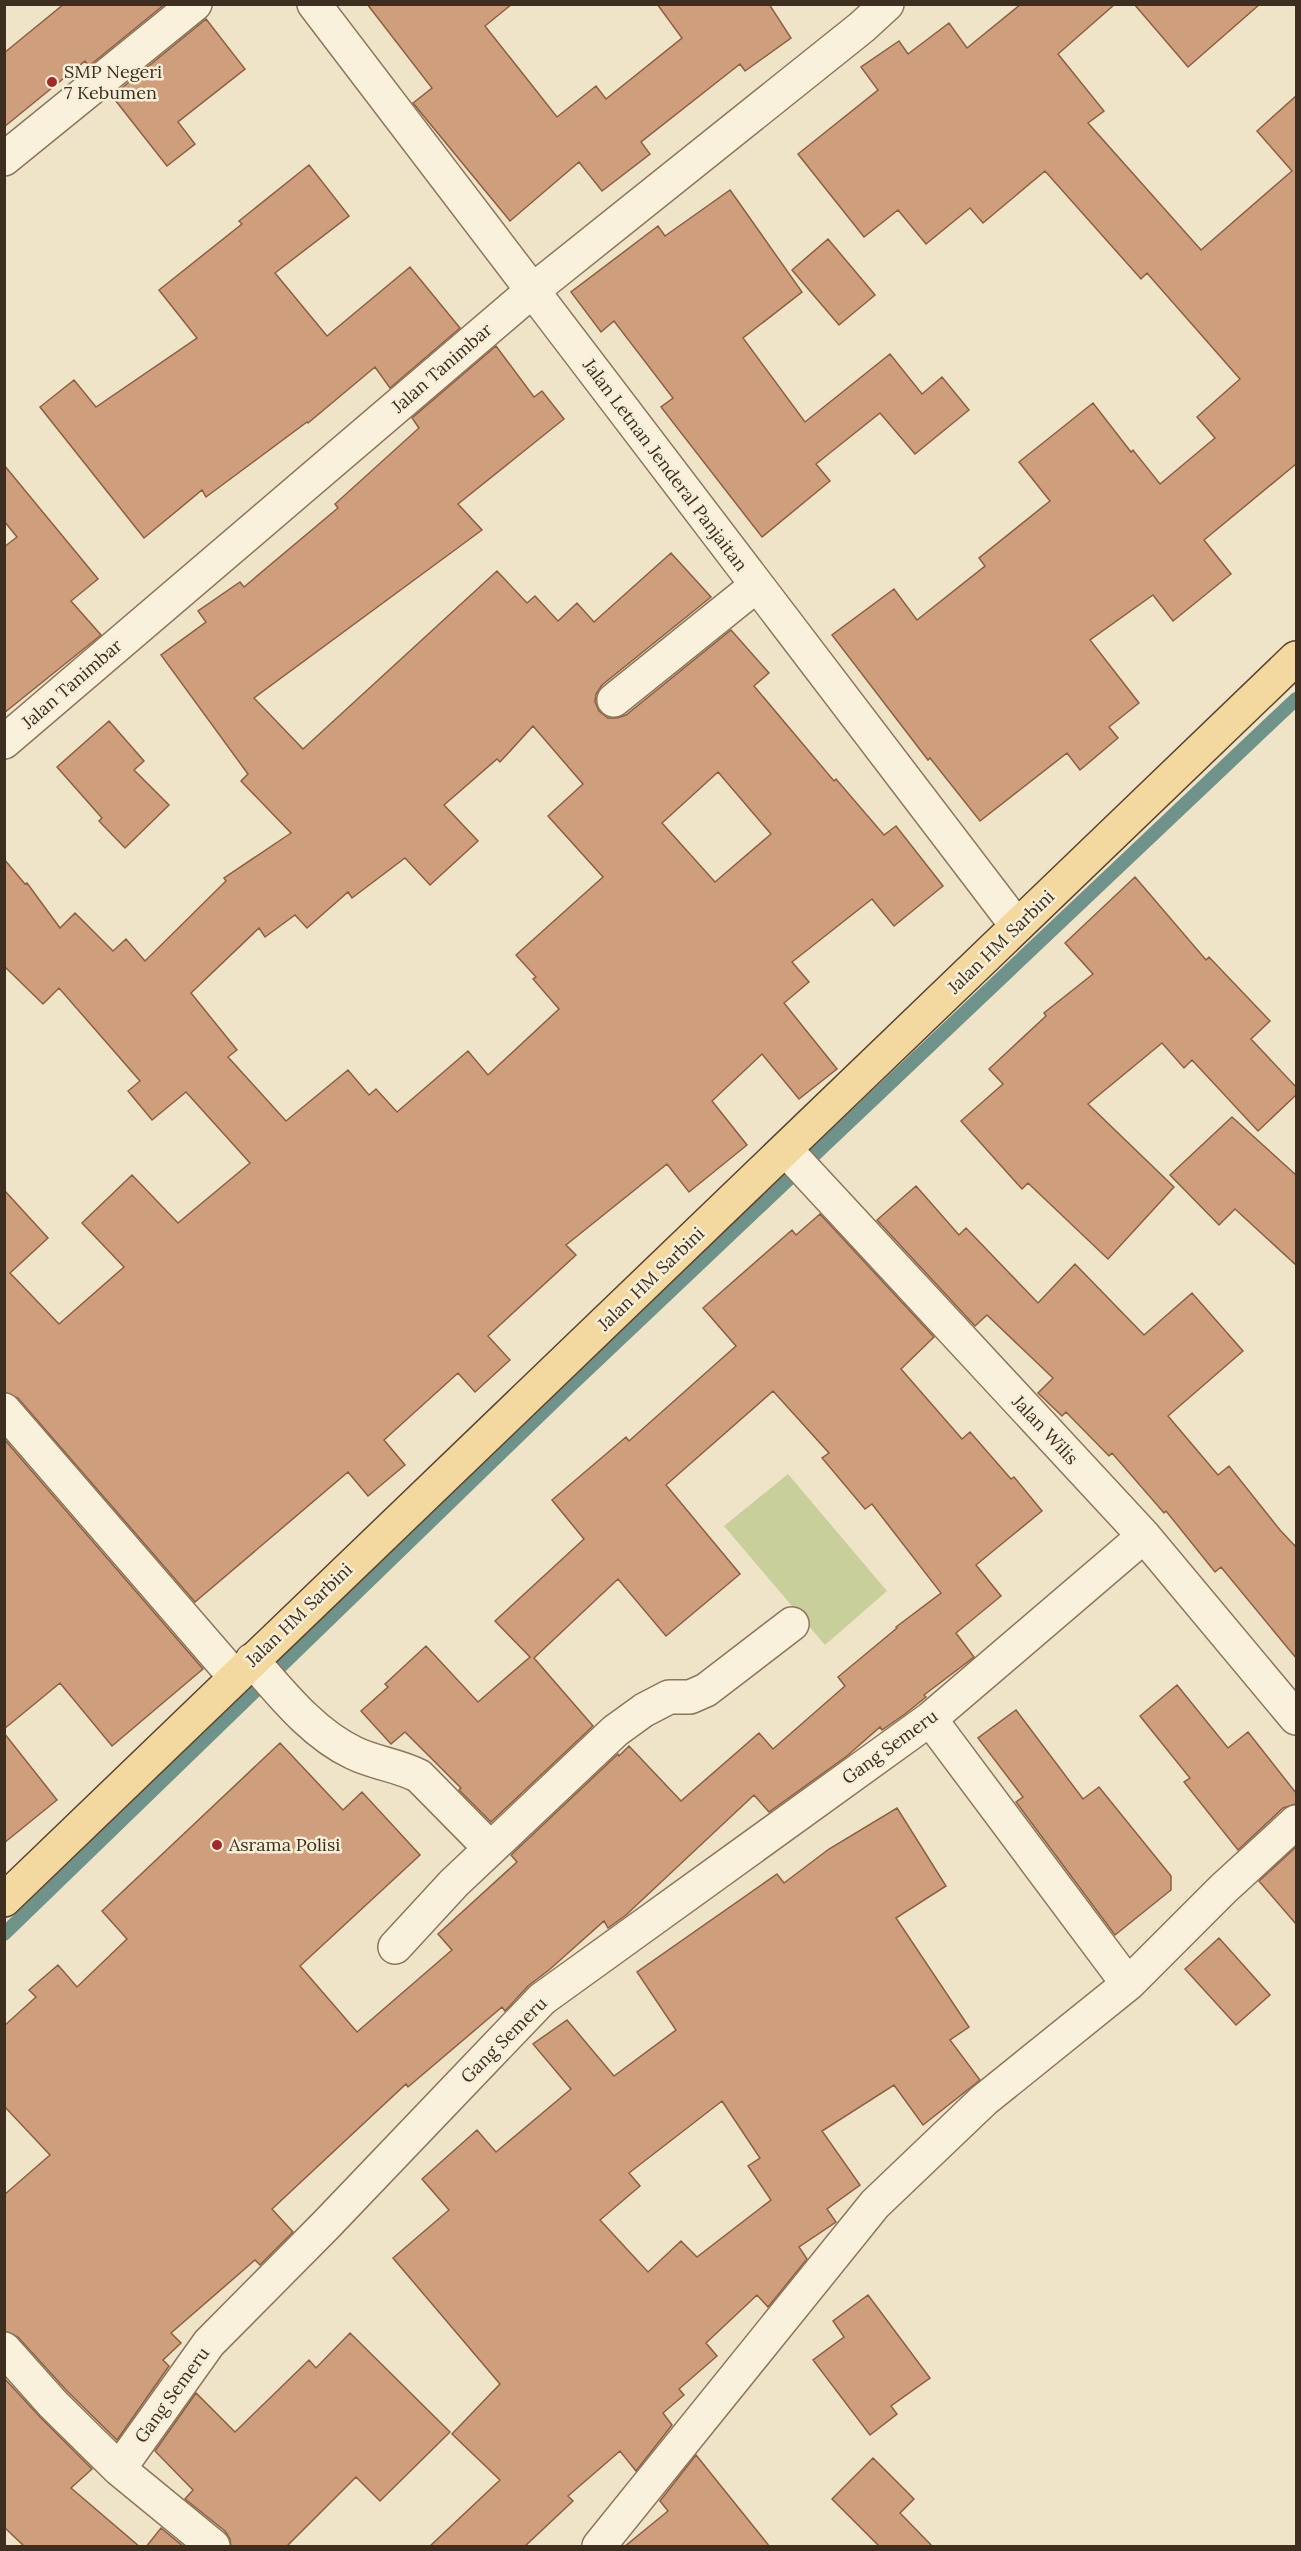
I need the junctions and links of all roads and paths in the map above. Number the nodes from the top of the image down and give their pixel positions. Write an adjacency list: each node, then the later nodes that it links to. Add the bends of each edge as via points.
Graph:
1 (195, 4): 4 (street)
2 (314, 4): 5 (street, Jalan Letnan Jenderal Panjaitan)
3 (887, 4): 5 (street, Jalan Tanimbar)
4 (4, 159)
5 (532, 291): 6 (street, Jalan Letnan Jenderal Panjaitan); 9 (street, Jalan Tanimbar)
6 (757, 585): 8 (street); 10 (street, Jalan Letnan Jenderal Panjaitan)
7 (1296, 658): 10 (main road, Jalan HM Sarbini)
8 (614, 700)
9 (4, 742)
10 (1017, 926): 11 (main road, Jalan HM Sarbini)
11 (796, 1161): 13 (street, Jalan Wilis); 15 (main road, Jalan HM Sarbini)
12 (4, 1410): 15 (street)
13 (1144, 1536): 16 (street, Jalan Wilis); 17 (street, Gang Semeru)
14 (792, 1624): 19 (street, via 706,1690 690,1697 669,1697 615,1731)
15 (250, 1669): 19 (street, via 321,1732 351,1752 418,1776); 20 (main road, Jalan HM Sarbini)
16 (1296, 1718)
17 (930, 1719): 22 (street); 24 (street, Gang Semeru, via 542,2000 209,2343)
18 (1296, 1822): 22 (street)
19 (490, 1848): 21 (street)
20 (4, 1900)
21 (395, 1947)
22 (1128, 1984): 26 (street, via 984,2100 875,2204)
23 (4, 2349): 24 (street, via 52,2404)
24 (119, 2469): 25 (street)
25 (213, 2547)
26 (599, 2547)

